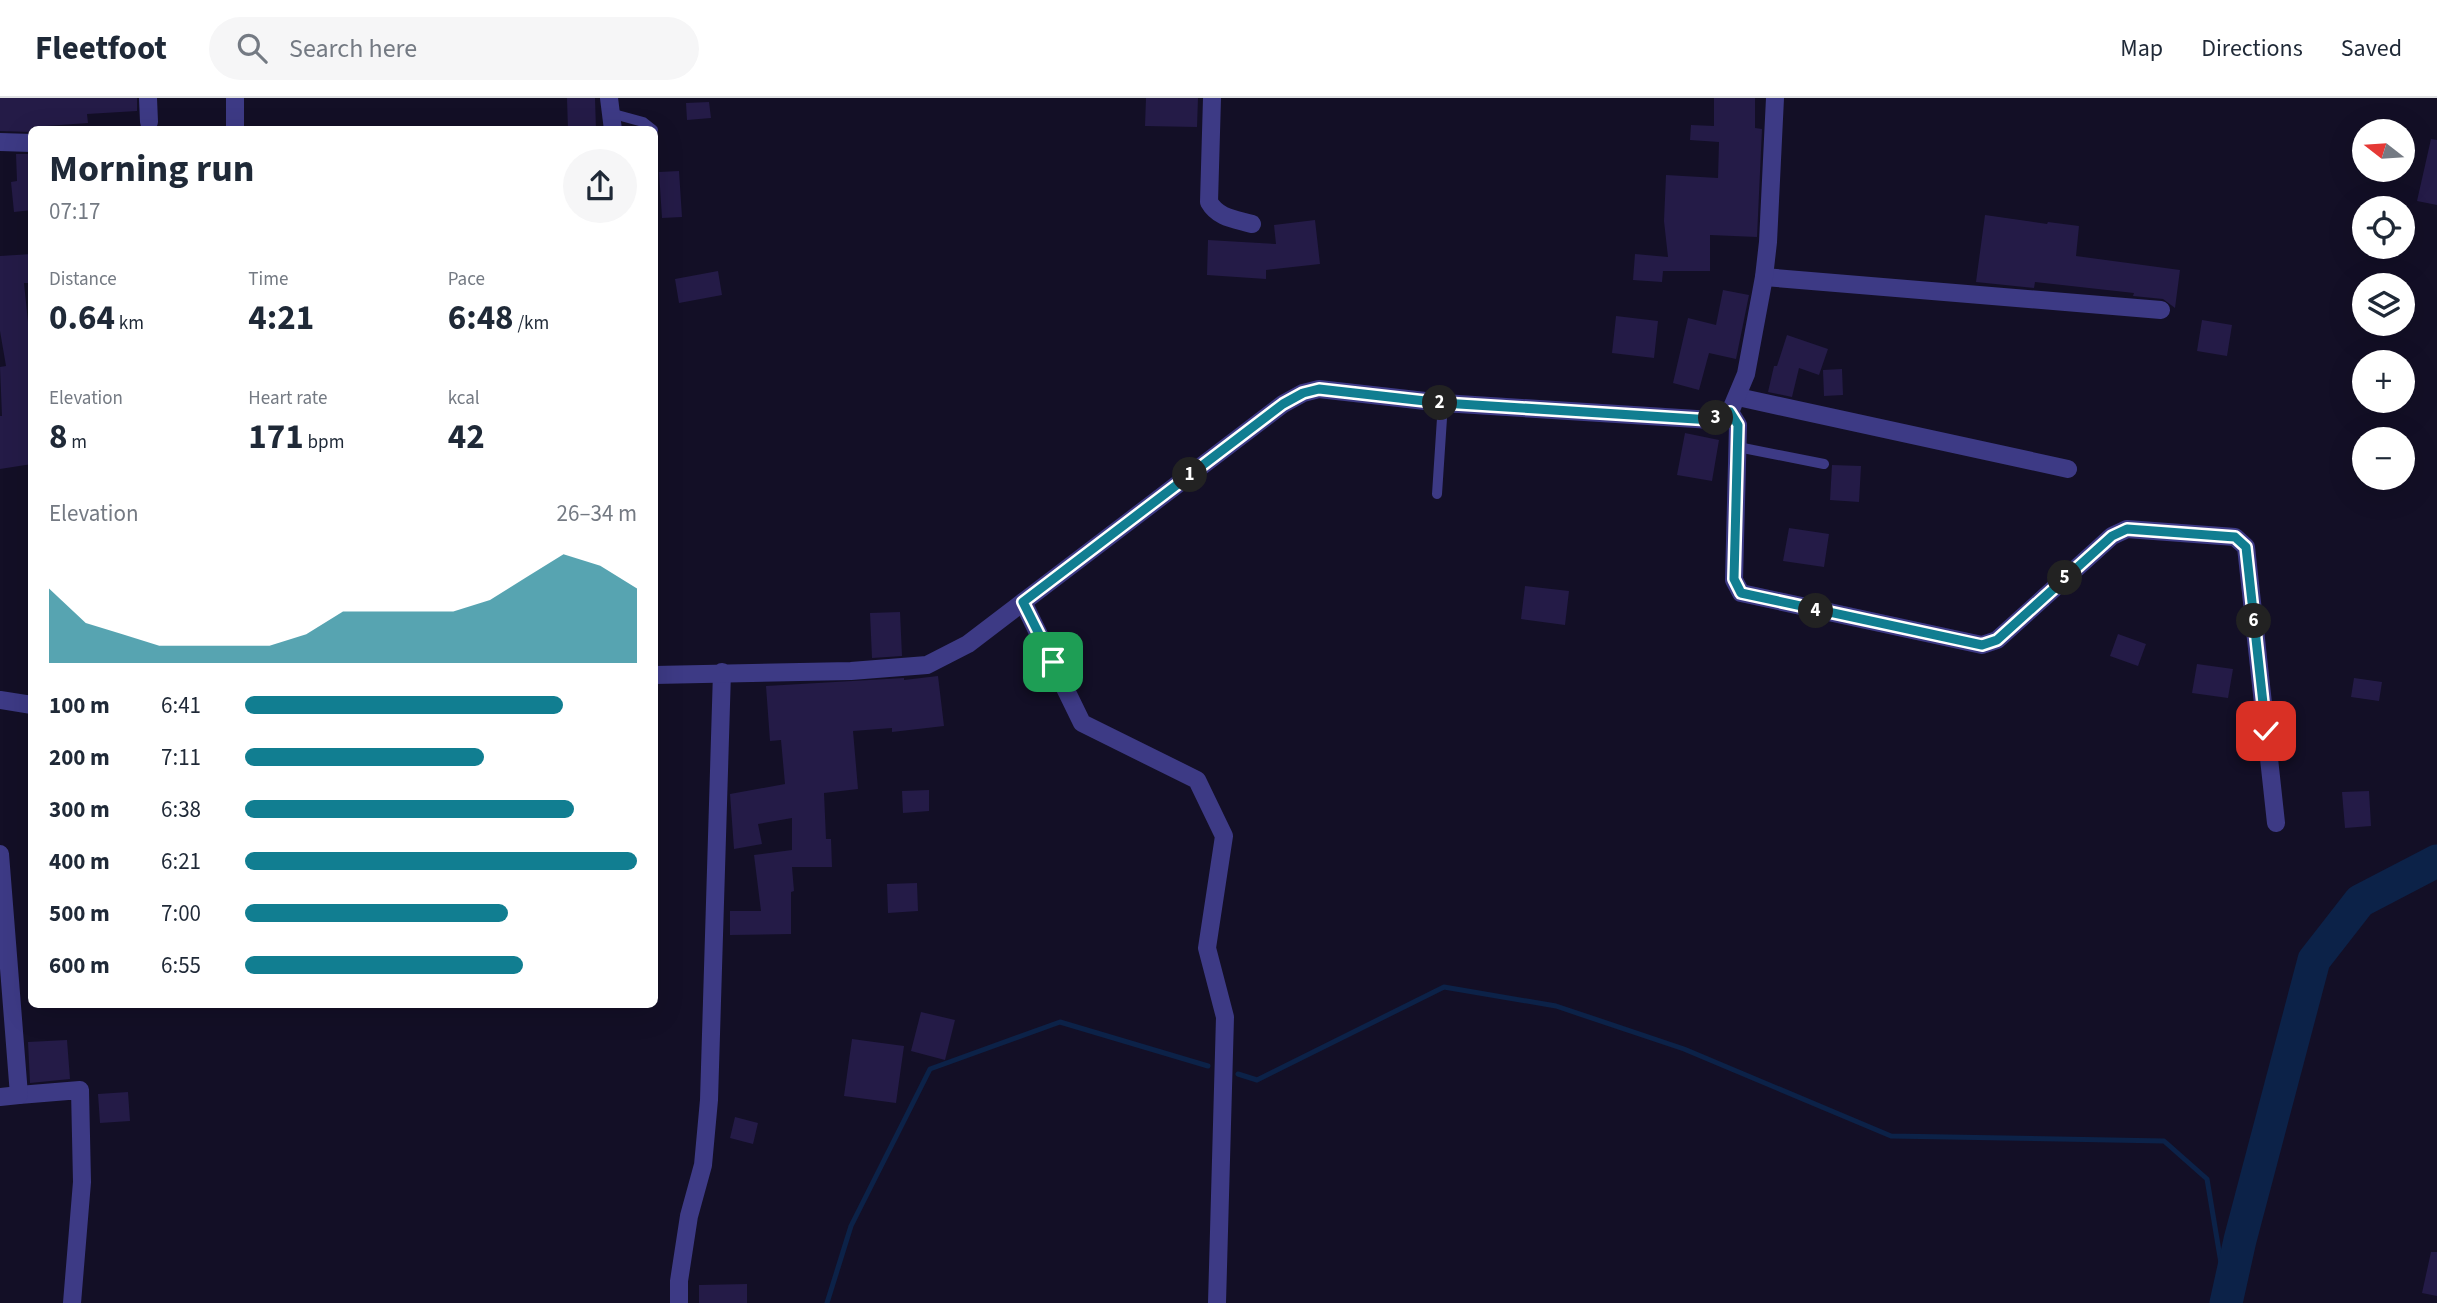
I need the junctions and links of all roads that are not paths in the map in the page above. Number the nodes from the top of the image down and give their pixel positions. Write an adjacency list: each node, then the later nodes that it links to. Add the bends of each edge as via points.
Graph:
1 (148, 98): 6 (street)
2 (235, 98): 7 (street)
3 (1212, 98): 11 (street, via 1209,202 1214,211)
4 (1775, 98): 12 (street)
5 (611, 113): 8 (lane)
6 (149, 122)
7 (235, 126)
8 (648, 126)
9 (0, 142): 10 (street)
10 (28, 143)
11 (1252, 224)
12 (1764, 276): 13 (street); 15 (street, via 1745,374)
13 (2161, 310)
14 (1443, 403): 15 (street, via 1712,420); 19 (lane); 20 (street, via 1319,389 1303,393)
15 (1734, 404): 16 (street); 18 (street)
16 (1738, 447): 17 (lane); 25 (street, via 1734,579 1741,593 1982,645 1997,640 2112,536 2127,529 2235,537 2246,547)
17 (1824, 464)
18 (2068, 469)
19 (1437, 494)
20 (1023, 602): 21 (street, via 968,643 927,665); 31 (street, via 1082,723 1197,780 1224,836 1207,948 1224,1017)
21 (722, 672): 22 (street); 30 (street, via 709,1100 703,1165 689,1216)
22 (658, 675)
23 (1, 702): 24 (street)
24 (28, 705)
25 (2276, 824)
26 (0, 854): 27 (street)
27 (19, 1095): 28 (street); 29 (street, via 80,1090 82,1182)
28 (0, 1097)
29 (72, 1303)
30 (679, 1303)
31 (1217, 1303)

